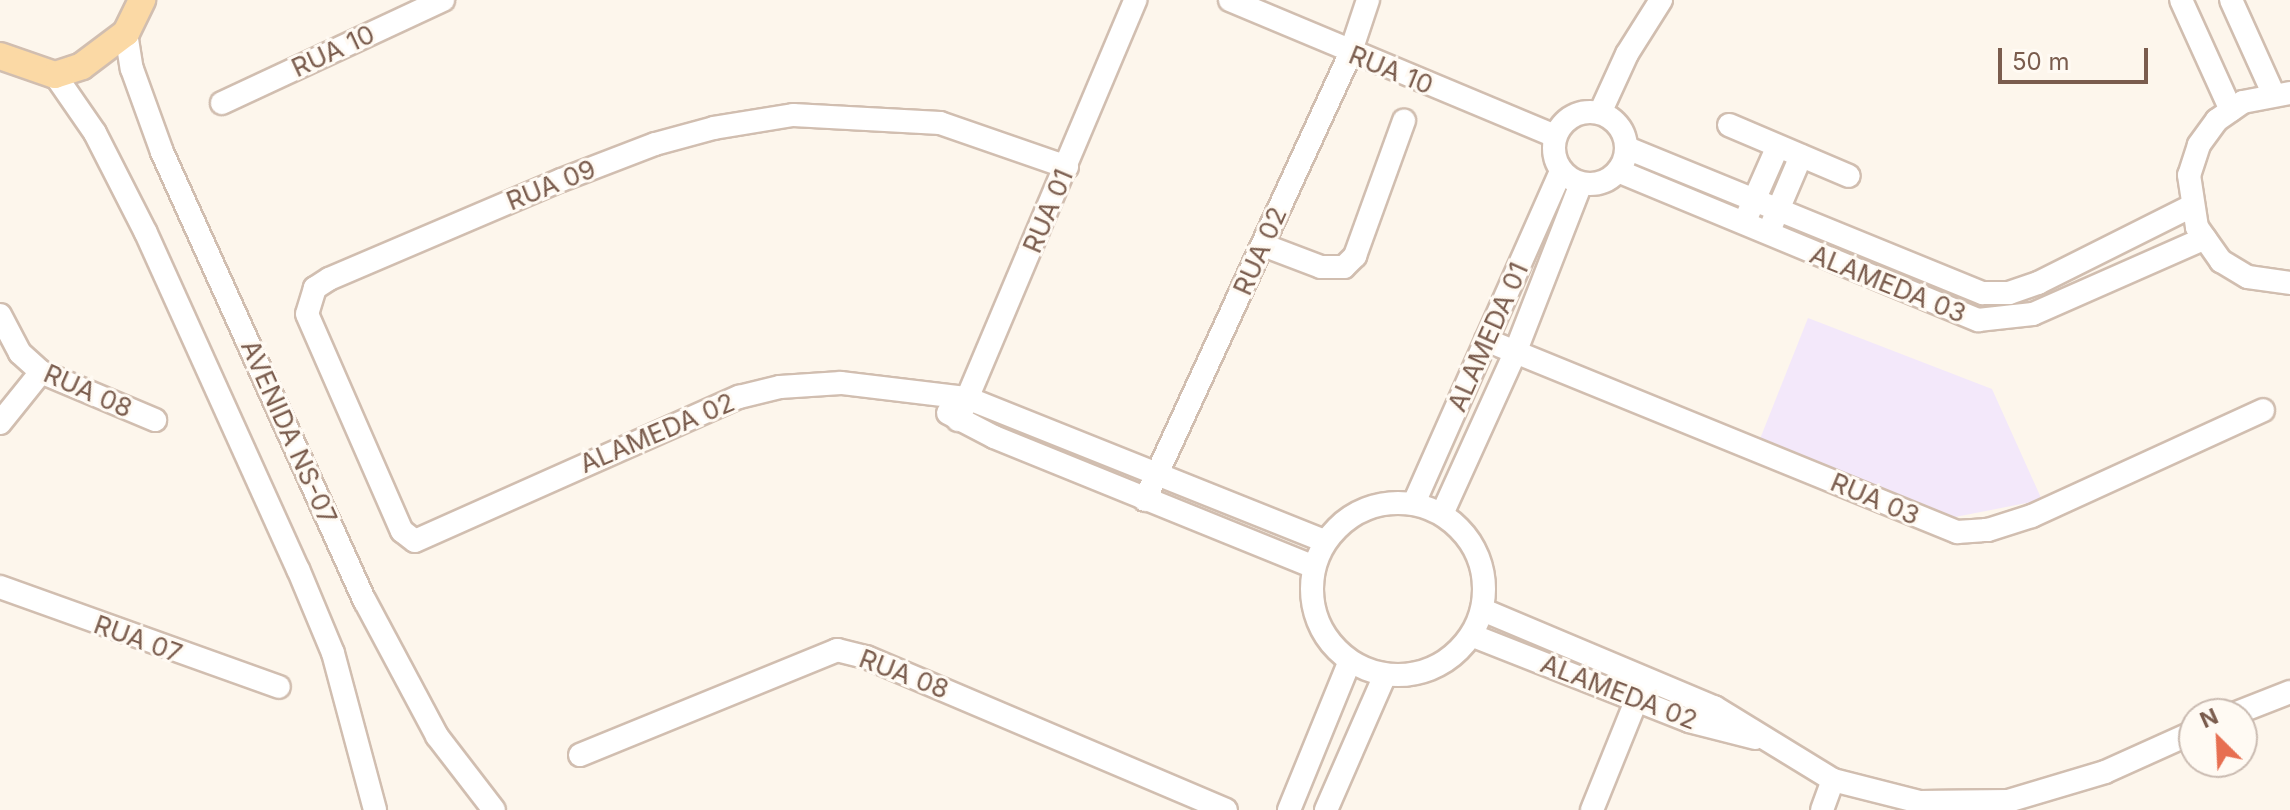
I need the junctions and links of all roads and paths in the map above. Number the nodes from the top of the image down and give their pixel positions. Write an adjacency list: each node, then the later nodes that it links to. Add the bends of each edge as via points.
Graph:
1 (142, 0): 9 (main road)
2 (443, 0): 14 (street, RUA 10)
3 (1135, 0): 23 (street, RUA 01)
4 (1230, 0): 10 (street, RUA 10)
5 (1368, 0): 10 (street, RUA 02)
6 (1661, 0): 16 (street, via 1627,54)
7 (2181, 0): 15 (street)
8 (2231, 0): 13 (street)
9 (126, 33): 12 (main road, via 106,53); 68 (street, AVENIDA NS-07, via 132,69 162,152 365,601 437,736)
10 (1350, 54): 19 (street, RUA 10); 34 (street, RUA 02)
11 (0, 56): 12 (main road)
12 (55, 75): 67 (street, AVENIDA NS-07, via 95,133 146,233 298,569 333,653)
13 (2282, 93): 15 (street)
14 (222, 103)
15 (2231, 110): 29 (street, via 2199,145 2189,175)
16 (1600, 113): 19 (street, via 1578,113); 21 (street, via 1618,125)
17 (1404, 121): 34 (street, via 1355,256 1344,267 1321,267)
18 (1729, 125): 20 (street)
19 (1555, 136): 24 (street)
20 (1778, 146): 22 (street); 28 (street)
21 (1627, 148): 25 (street); 28 (street, ALAMEDA 03)
22 (1801, 156): 26 (street); 30 (street)
23 (1067, 167): 41 (street, RUA 01); 50 (street, RUA 09, via 940,123 793,115 655,144 329,279 315,288 307,314)
24 (1561, 171): 27 (street); 37 (street, ALAMEDA 01)
25 (1618, 171): 27 (street, via 1605,181); 31 (street, ALAMEDA 03)
26 (1849, 176)
27 (1581, 184): 38 (street, ALAMEDA 01)
28 (1754, 202): 30 (street, ALAMEDA 03); 31 (street)
29 (2190, 207): 30 (street, ALAMEDA 03, via 2009,293 1983,293 1946,281); 33 (street)
30 (1778, 211): 32 (street)
31 (1743, 226): 32 (street, ALAMEDA 03)
32 (1767, 236): 33 (street, ALAMEDA 03, via 1960,315 2005,320 2033,314)
33 (2205, 238): 35 (street, via 2221,261 2248,277)
34 (1263, 245): 46 (street, RUA 02)
35 (2290, 283)
36 (0, 315): 39 (street, RUA 08, via 20,353)
37 (1486, 340): 38 (street, RUA 03); 48 (street, ALAMEDA 01)
38 (1515, 353): 42 (street, RUA 03, via 1957,532 1988,530 2032,516); 49 (street, ALAMEDA 01)
39 (41, 372): 43 (street, RUA 08); 45 (street)
40 (917, 392): 41 (street, ALAMEDA 02); 44 (street, ALAMEDA 02); 50 (street, ALAMEDA 02, via 841,383 780,387 739,397 431,536)
41 (967, 398): 44 (street, RUA 01); 46 (street, ALAMEDA 02)
42 (2263, 410)
43 (155, 420)
44 (958, 420): 47 (street, ALAMEDA 02)
45 (0, 423)
46 (1156, 474): 47 (street, RUA 02); 51 (street, ALAMEDA 02)
47 (1145, 500): 52 (street, ALAMEDA 02)
48 (1414, 503): 49 (street); 51 (street, via 1386,502 1359,511)
49 (1442, 514): 54 (street, via 1464,531 1478,555 1485,582)
50 (410, 539)
51 (1325, 541): 52 (street)
52 (1314, 567): 56 (street, via 1312,603 1320,629)
53 (0, 587): 59 (street, RUA 07)
54 (1483, 610): 55 (street); 58 (street, ALAMEDA 02)
55 (1471, 635): 57 (street, via 1434,668); 61 (street, ALAMEDA 02)
56 (1349, 663): 57 (street); 70 (street)
57 (1385, 675): 71 (street)
58 (1645, 679): 61 (street); 64 (street, ALAMEDA 02, via 1714,707)
59 (279, 687)
60 (2290, 692): 62 (street)
61 (1636, 701): 64 (street, ALAMEDA 02); 72 (street)
62 (2258, 705)
63 (2178, 739): 66 (street, ALAMEDA 02, via 2105,772 2008,801 1920,802)
64 (1768, 740): 66 (street, ALAMEDA 02)
65 (580, 755): 69 (street, RUA 08, via 837,650 866,657)
66 (1833, 780): 73 (street)
67 (375, 810)
68 (494, 810)
69 (1226, 810)
70 (1289, 810)
71 (1326, 810)
72 (1592, 810)
73 (1822, 810)

